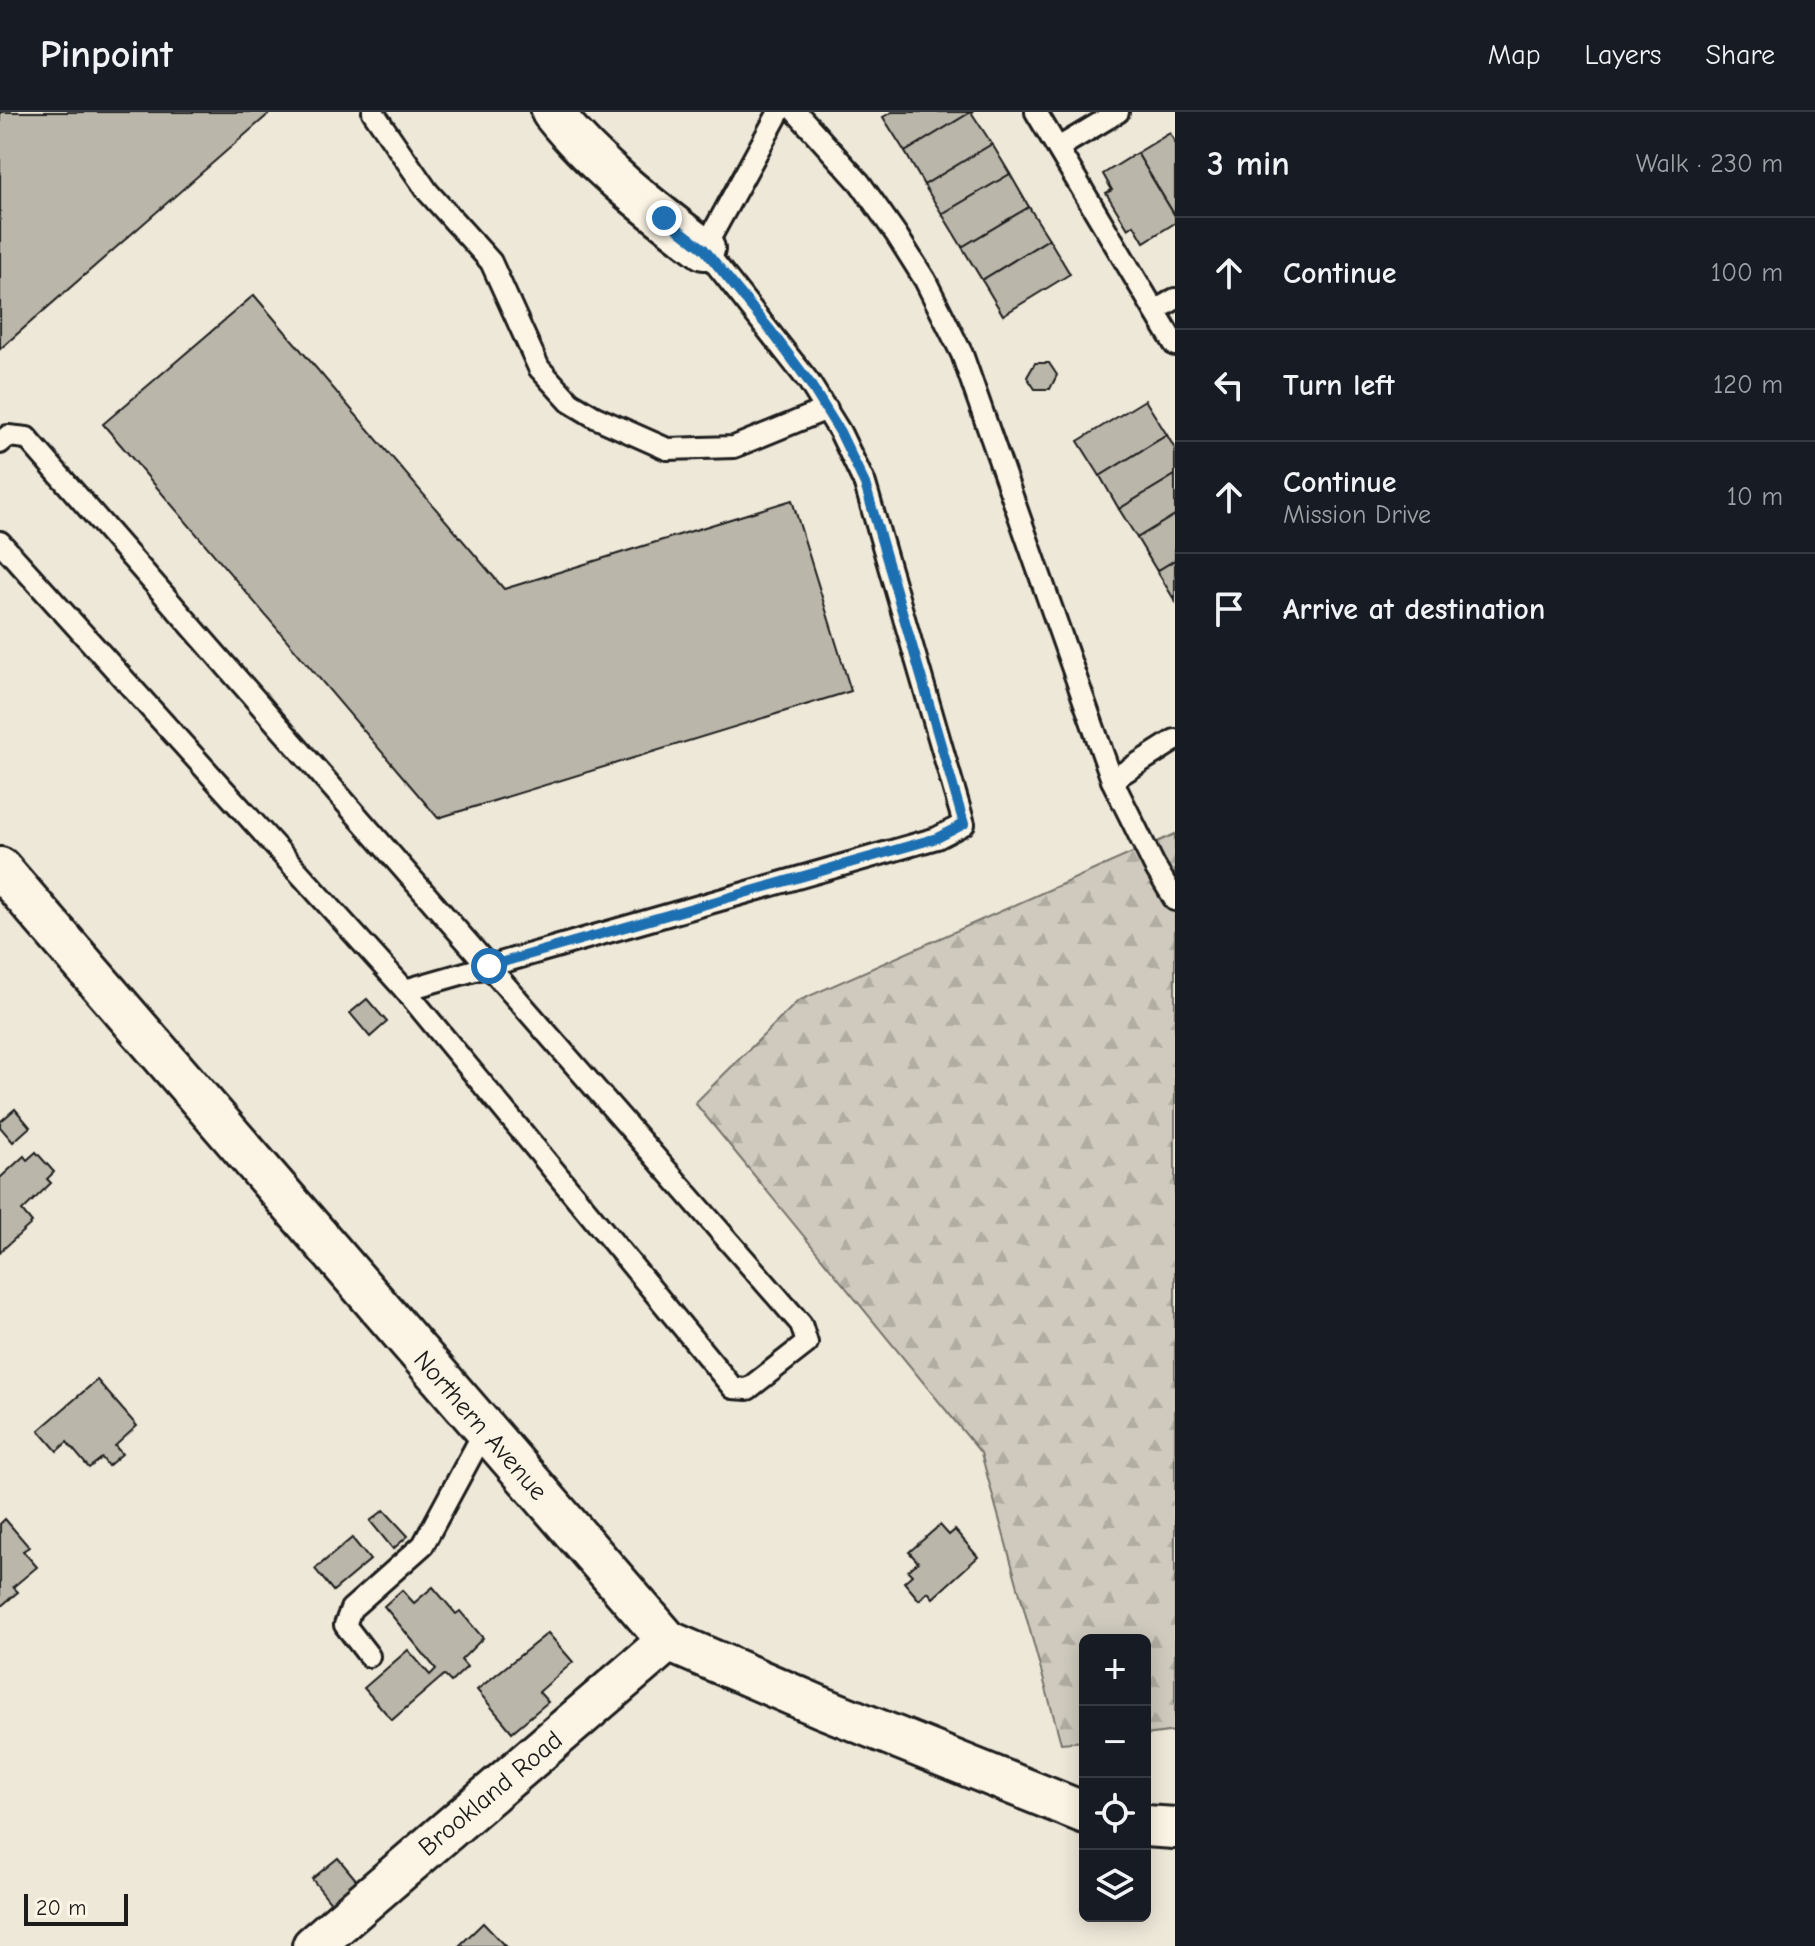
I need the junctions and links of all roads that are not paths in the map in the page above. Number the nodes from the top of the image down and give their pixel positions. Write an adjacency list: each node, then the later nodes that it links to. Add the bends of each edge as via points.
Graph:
1 (373, 112): 12 (lane, via 428,192 491,262 539,368 570,402 667,449 734,447)
2 (552, 112): 8 (street, via 602,165)
3 (779, 112): 8 (lane)
4 (796, 112): 16 (lane, via 860,183 896,234 962,354)
5 (1036, 112): 7 (lane)
6 (1118, 112): 7 (lane)
7 (1058, 148): 10 (lane)
8 (704, 249): 12 (lane)
9 (1175, 299): 10 (lane)
10 (1155, 311): 11 (lane)
11 (1175, 345)
12 (827, 409): 19 (lane, via 865,484 964,824 937,838)
13 (0, 443): 19 (lane, via 8,436 27,438)
14 (0, 542): 20 (lane)
15 (1175, 740): 16 (lane)
16 (1112, 780): 18 (lane)
17 (0, 868): 21 (street, Northern Avenue)
18 (1175, 900)
19 (489, 966): 20 (lane); 20 (lane, via 801,1324 807,1343 748,1389 733,1388)
20 (405, 990)
21 (485, 1430): 22 (street, Northern Avenue); 23 (lane, via 423,1545 351,1609 345,1625)
22 (668, 1641): 24 (street, Northern Avenue); 27 (street, Brookland Road)
23 (369, 1656)
24 (1079, 1811)
25 (1151, 1826): 26 (street)
26 (1175, 1828)
27 (313, 1946)

